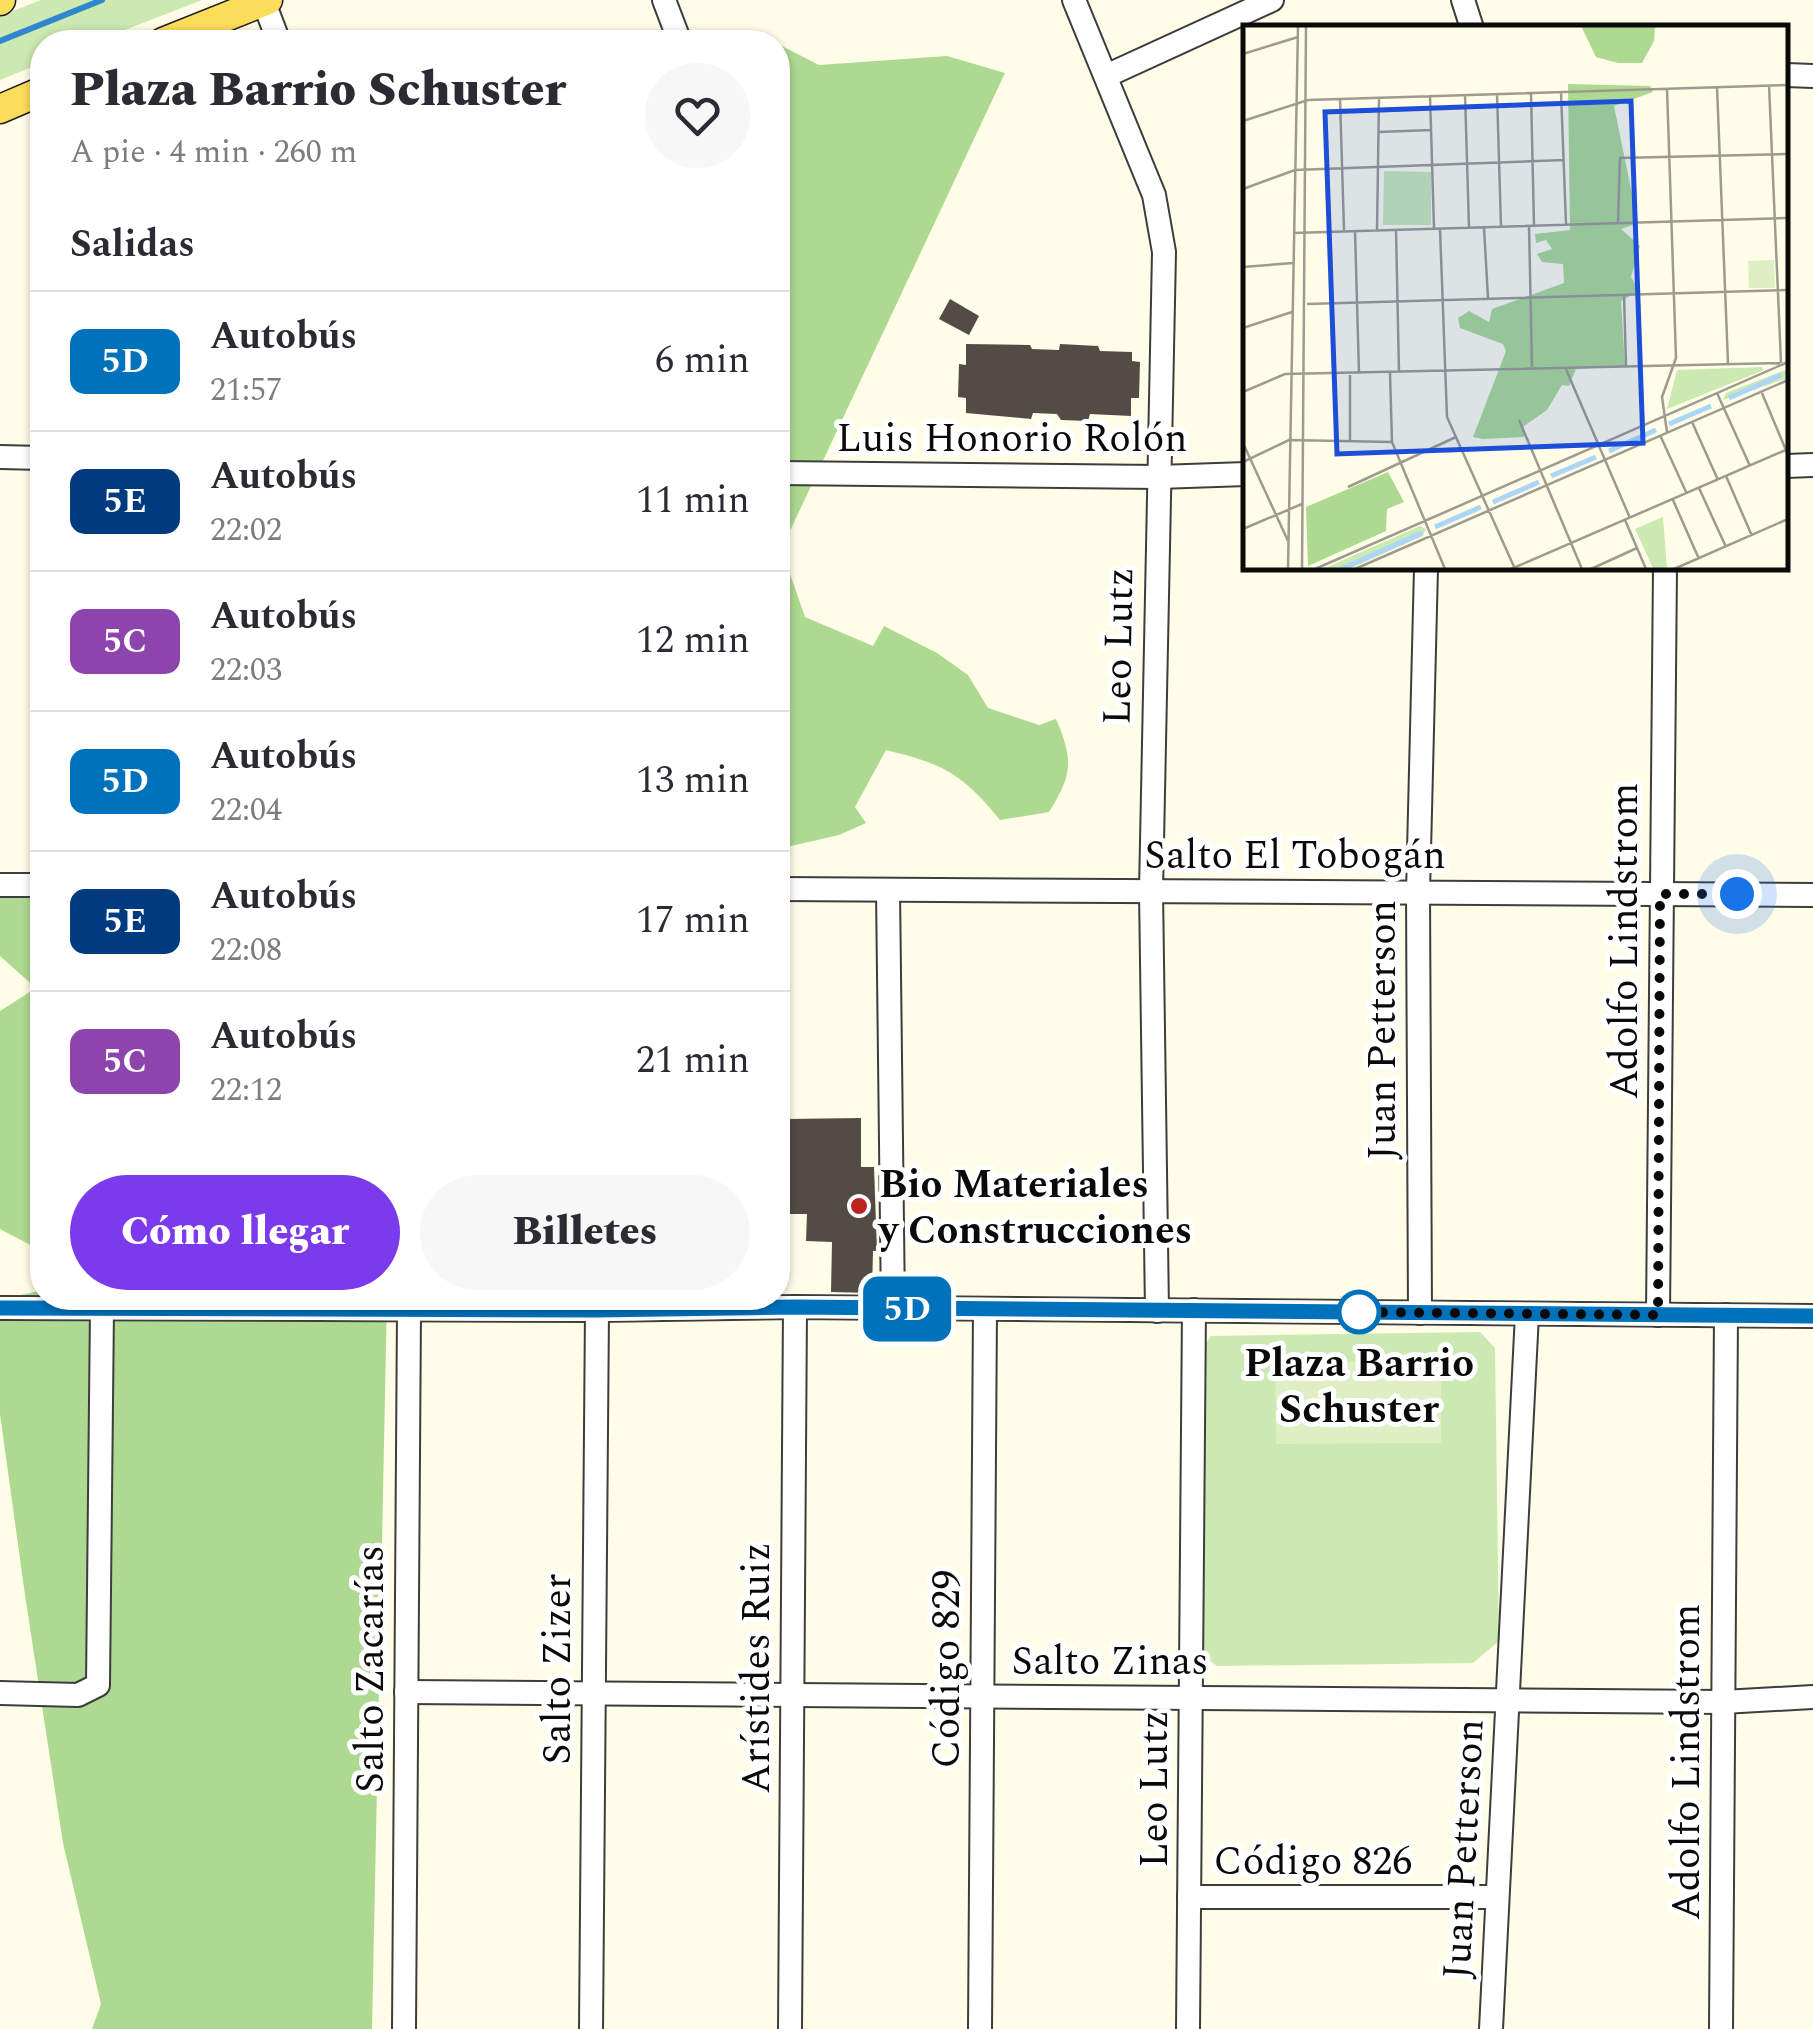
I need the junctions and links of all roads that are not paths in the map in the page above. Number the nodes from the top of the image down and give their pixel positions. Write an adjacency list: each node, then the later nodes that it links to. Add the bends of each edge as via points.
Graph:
1 (664, 0): 9 (street)
2 (1074, 0): 11 (street, Leo Lutz)
3 (1272, 0): 11 (street)
4 (1463, 0): 6 (street)
5 (265, 1): 7 (main road); 8 (street)
6 (1471, 25)
7 (193, 30)
8 (275, 30)
9 (675, 30)
10 (1788, 74): 12 (street)
11 (1106, 76): 19 (street, Leo Lutz, via 1154,195 1164,252)
12 (1813, 76)
13 (30, 96): 14 (main road)
14 (0, 108)
15 (0, 458): 16 (street)
16 (30, 458)
17 (790, 473): 19 (street, Luis Honorio Rolón)
18 (1243, 474): 19 (street, Luis Honorio Rolón)
19 (1158, 477): 26 (street, Leo Lutz)
20 (1426, 570): 27 (street, Juan Petterson)
21 (1665, 570): 28 (street, Adolfo Lindstrom)
22 (0, 885): 23 (street)
23 (30, 885)
24 (790, 889): 25 (street, Salto El Tobogán)
25 (888, 890): 26 (street, Salto El Tobogán); 34 (street)
26 (1151, 891): 27 (street, Salto El Tobogán); 40 (street, Leo Lutz)
27 (1418, 892): 28 (street, Salto El Tobogán); 41 (street, Juan Petterson)
28 (1660, 894): 29 (street, Salto El Tobogán); 43 (street, Adolfo Lindstrom)
29 (1813, 894)
30 (790, 1307): 31 (street)
31 (795, 1307): 34 (street); 49 (street, Arístides Ruiz)
32 (0, 1308): 33 (street)
33 (30, 1308)
34 (893, 1308): 35 (street)
35 (985, 1309): 40 (street); 50 (street, Código 829)
36 (102, 1310): 47 (street, via 98,1686 78,1695)
37 (409, 1310): 38 (street); 46 (street, Salto Zacarías)
38 (596, 1310): 48 (street, Salto Zizer)
39 (1194, 1310): 40 (street); 41 (street); 52 (street, Leo Lutz)
40 (1157, 1311)
41 (1420, 1313): 42 (street)
42 (1526, 1314): 43 (street); 53 (street, Juan Petterson)
43 (1658, 1315): 44 (street)
44 (1726, 1316): 45 (street); 54 (street, Adolfo Lindstrom)
45 (1813, 1316)
46 (406, 1692): 48 (street, Salto Zinas); 57 (street, Salto Zacarías)
47 (0, 1693)
48 (594, 1693): 49 (street, Salto Zinas); 58 (street, Salto Zizer)
49 (792, 1695): 50 (street, Salto Zinas); 59 (street, Arístides Ruiz)
50 (982, 1696): 52 (street, Salto Zinas); 60 (street, Código 829)
51 (1813, 1697): 54 (street, Salto Zinas)
52 (1191, 1698): 53 (street, Salto Zinas); 55 (street, Leo Lutz)
53 (1507, 1700): 54 (street, Salto Zinas); 56 (street, Juan Petterson)
54 (1723, 1702): 63 (street, Adolfo Lindstrom)
55 (1189, 1897): 56 (street, Código 826); 61 (street, Leo Lutz)
56 (1496, 1897): 62 (street, Juan Petterson)
57 (404, 2029)
58 (591, 2029)
59 (790, 2029)
60 (980, 2029)
61 (1188, 2029)
62 (1491, 2029)
63 (1720, 2029)

